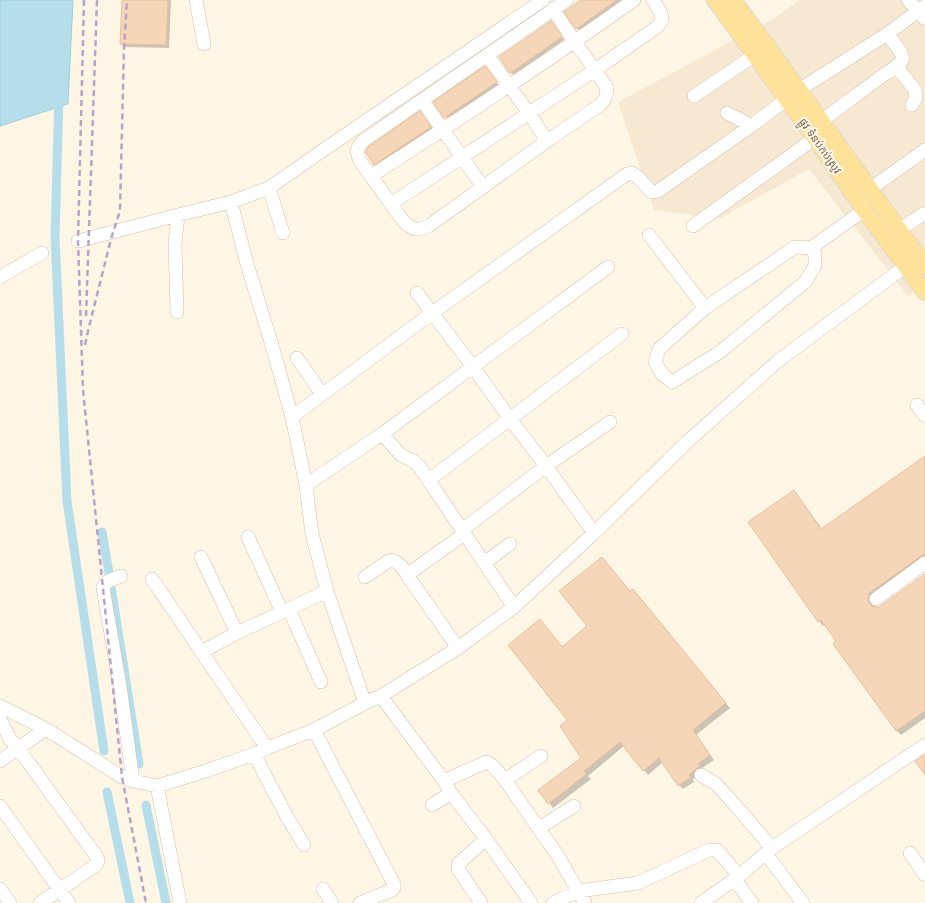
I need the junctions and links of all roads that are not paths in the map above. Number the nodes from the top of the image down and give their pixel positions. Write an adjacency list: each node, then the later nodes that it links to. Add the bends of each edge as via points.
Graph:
1 (196, 0): 13 (street)
2 (543, 0): 34 (street)
3 (567, 0): 9 (street)
4 (634, 0): 12 (street)
5 (715, 0): 14 (main road, ផ្លូវ ទំនប់កប់ស្រូវ)
6 (733, 0): 19 (main road, ផ្លូវ ទំនប់កប់ស្រូវ)
7 (908, 0): 10 (street)
8 (656, 1): 17 (street, via 662,20 657,27)
9 (553, 9): 12 (street); 15 (street)
10 (923, 12): 11 (street)
11 (887, 34): 16 (street, via 903,57); 19 (street)
12 (575, 42): 17 (street); 18 (street)
13 (204, 44)
14 (754, 54): 19 (main road, ផ្លូវ ទំនប់កប់ស្រូវ); 20 (street)
15 (487, 55): 18 (street); 21 (street)
16 (896, 66): 22 (street, via 915,90 916,98); 25 (street)
17 (595, 70): 24 (street); 29 (street, via 608,91 604,101)
18 (509, 85): 24 (street); 27 (street)
19 (793, 95): 25 (main road, ផ្លូវ ទំនប់កប់ស្រូវ); 26 (street); 28 (main road, ផ្លូវ ទំនប់កប់ស្រូវ)
20 (694, 96)
21 (422, 100): 27 (street); 32 (street, via 358,147 360,161)
22 (912, 104)
23 (727, 113): 26 (street)
24 (529, 114): 29 (street); 31 (street)
25 (821, 121): 35 (main road, ផ្លូវ ទំនប់កប់ស្រូវ)
26 (751, 126): 55 (street, via 658,191 650,191 639,178 632,173 627,174)
27 (443, 130): 31 (street); 32 (street)
28 (815, 138): 38 (main road, ផ្លូវ ទំនប់កប់ស្រូវ); 41 (street)
29 (547, 141): 33 (street)
30 (925, 150): 35 (street)
31 (462, 157): 33 (street); 37 (street)
32 (371, 176): 37 (street)
33 (483, 187): 37 (street, via 419,230 404,222)
34 (269, 188): 36 (street); 43 (street)
35 (870, 189): 42 (main road, ផ្លូវ ទំនប់កប់ស្រូវ)
36 (231, 202): 40 (street); 62 (street)
37 (392, 203)
38 (867, 213): 46 (street); 48 (main road, ផ្លូវ ទំនប់កប់ស្រូវ)
39 (925, 213): 42 (street)
40 (178, 215): 45 (street); 54 (street, via 175,244)
41 (693, 226)
42 (899, 230): 48 (main road, ផ្លូវ ទំនប់កប់ស្រូវ)
43 (283, 233)
44 (648, 235): 53 (street)
45 (78, 241)
46 (813, 251): 53 (street, via 795,247); 53 (street, via 815,266 805,282 720,352 672,382 662,374 655,362 659,349)
47 (42, 254): 50 (street)
48 (917, 263): 51 (main road, ផ្លូវ ទំនប់កប់ស្រូវ); 70 (street, via 778,361 687,442)
49 (608, 267): 58 (street)
50 (0, 277)
51 (925, 292)
52 (417, 293): 55 (street)
53 (705, 308)
54 (177, 312)
55 (432, 313): 58 (street); 59 (street)
56 (622, 334): 63 (street)
57 (297, 358): 59 (street)
58 (474, 367): 63 (street); 65 (street)
59 (322, 394): 62 (street)
60 (917, 405): 61 (street)
61 (925, 416)
62 (292, 417): 68 (street)
63 (510, 419): 66 (street); 67 (street)
64 (610, 422): 66 (street)
65 (382, 434): 67 (street, via 401,455 416,463); 68 (street)
66 (546, 466): 69 (street); 70 (street)
67 (429, 480): 69 (street)
68 (306, 485): 80 (street, via 312,534)
69 (463, 532): 74 (street); 76 (street)
70 (594, 533): 82 (street)
71 (248, 536): 83 (street)
72 (510, 544): 74 (street)
73 (202, 557): 84 (street)
74 (484, 563): 82 (street)
75 (925, 563): 81 (street)
76 (407, 575): 78 (street, via 398,562 392,560); 85 (street)
77 (121, 576): 102 (street, via 108,580 103,588)
78 (365, 577)
79 (152, 579): 86 (street)
80 (327, 591): 83 (street); 89 (street)
81 (876, 599)
82 (514, 607): 85 (street)
83 (286, 611): 84 (street); 87 (street)
84 (237, 633): 86 (street)
85 (458, 648): 88 (street)
86 (201, 652): 96 (street)
87 (321, 682)
88 (380, 696): 89 (street); 103 (street)
89 (365, 703): 93 (street)
90 (0, 706): 92 (street)
91 (0, 719): 95 (street, via 10,739)
92 (46, 729): 95 (street); 102 (street, via 122,777)
93 (314, 730): 96 (street); 125 (street, via 394,884 392,890)
94 (925, 745): 112 (street)
95 (18, 748): 99 (street); 118 (street, via 97,857 96,865)
96 (267, 748): 97 (street)
97 (254, 754): 104 (street); 111 (street)
98 (541, 756): 101 (street)
99 (0, 761)
100 (701, 775): 112 (street, via 716,784 736,806)
101 (505, 780): 103 (street, via 486,762); 109 (street)
102 (133, 781): 104 (street)
103 (444, 781): 105 (street)
104 (157, 786): 123 (street)
105 (451, 793): 106 (street); 110 (street)
106 (432, 805)
107 (0, 806): 118 (street)
108 (574, 806): 109 (street)
109 (539, 828): 119 (street)
110 (486, 839): 126 (street, via 457,865); 127 (street)
111 (304, 845)
112 (769, 851): 115 (street); 132 (street)
113 (910, 853): 114 (street)
114 (925, 875)
115 (737, 877): 119 (street, via 718,850 709,850 638,883); 130 (street); 131 (street)
116 (0, 889): 120 (street)
117 (323, 889): 124 (street)
118 (59, 890): 121 (street); 122 (street)
119 (579, 891): 128 (street); 129 (street)
120 (10, 903)
121 (40, 903)
122 (68, 903)
123 (180, 903)
124 (332, 903)
125 (360, 903)
126 (481, 903)
127 (531, 903)
128 (553, 903)
129 (585, 903)
130 (701, 903)
131 (752, 903)
132 (804, 903)

